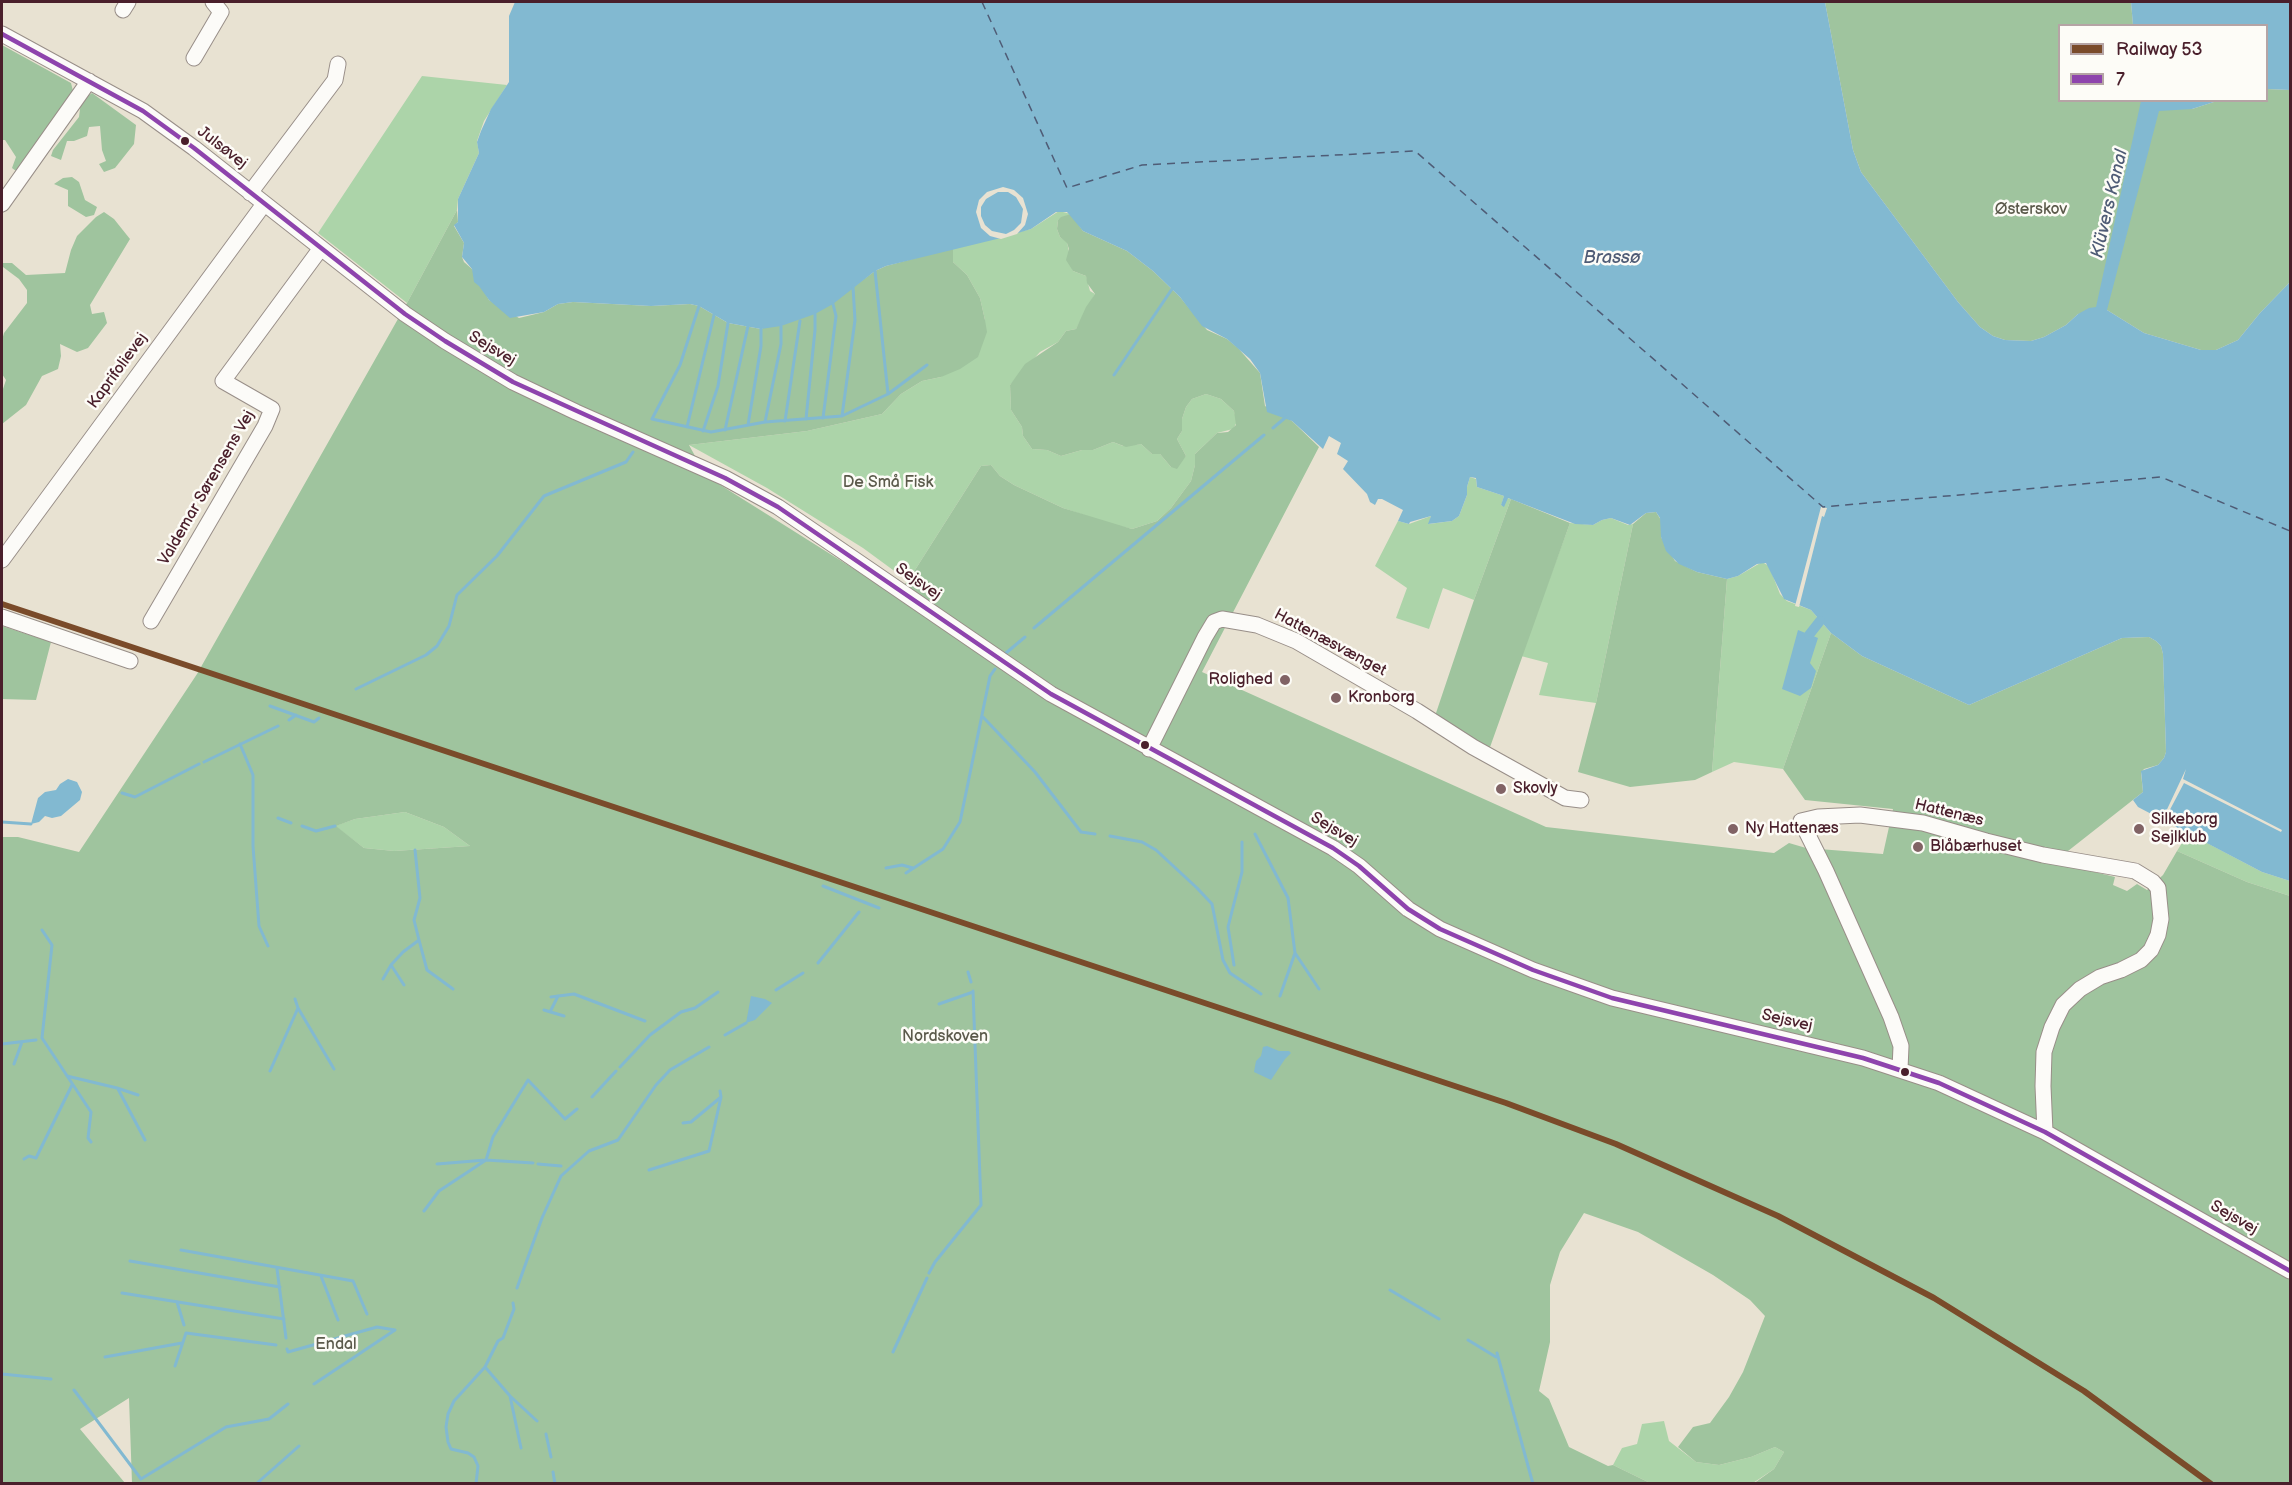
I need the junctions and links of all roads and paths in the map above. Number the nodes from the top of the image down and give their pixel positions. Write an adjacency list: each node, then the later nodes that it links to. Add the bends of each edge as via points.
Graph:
1 (213, 2): 3 (street, via 220,12)
2 (2, 34): 5 (street, Julsøvej)
3 (194, 58)
4 (338, 64): 6 (street, via 335,80)
5 (89, 81): 6 (street, Julsøvej, via 143,111); 7 (street)
6 (250, 193): 8 (street, Julsøvej)
7 (2, 204)
8 (264, 204): 9 (street, Julsøvej); 11 (street, Kaprifolievej)
9 (321, 248): 10 (street, Julsøvej); 13 (street, Valdemar Sørensens Vej, via 223,381 272,409)
10 (405, 314): 15 (street, Sejsvej, via 513,382 770,502 1051,694)
11 (2, 560)
12 (2, 617): 14 (street)
13 (151, 621)
14 (130, 661)
15 (1149, 749): 16 (street, Hattenæsvænget, via 1205,637 1214,622 1222,619 1257,625 1296,641 1473,747 1565,798); 17 (street, Sejsvej, via 1328,845 1422,919 1485,950 1612,998)
16 (1581, 800)
17 (1900, 1070): 18 (street, Sejsvej, via 1948,1087); 18 (street, Hattenæs, via 1901,1046 1891,1017 1801,821 1860,815 1923,823 2032,852 2135,871 2158,888 2158,935 2141,960 2100,977 2062,1005 2044,1052)
18 (2045, 1132): 19 (street, Sejsvej)
19 (2290, 1271)

